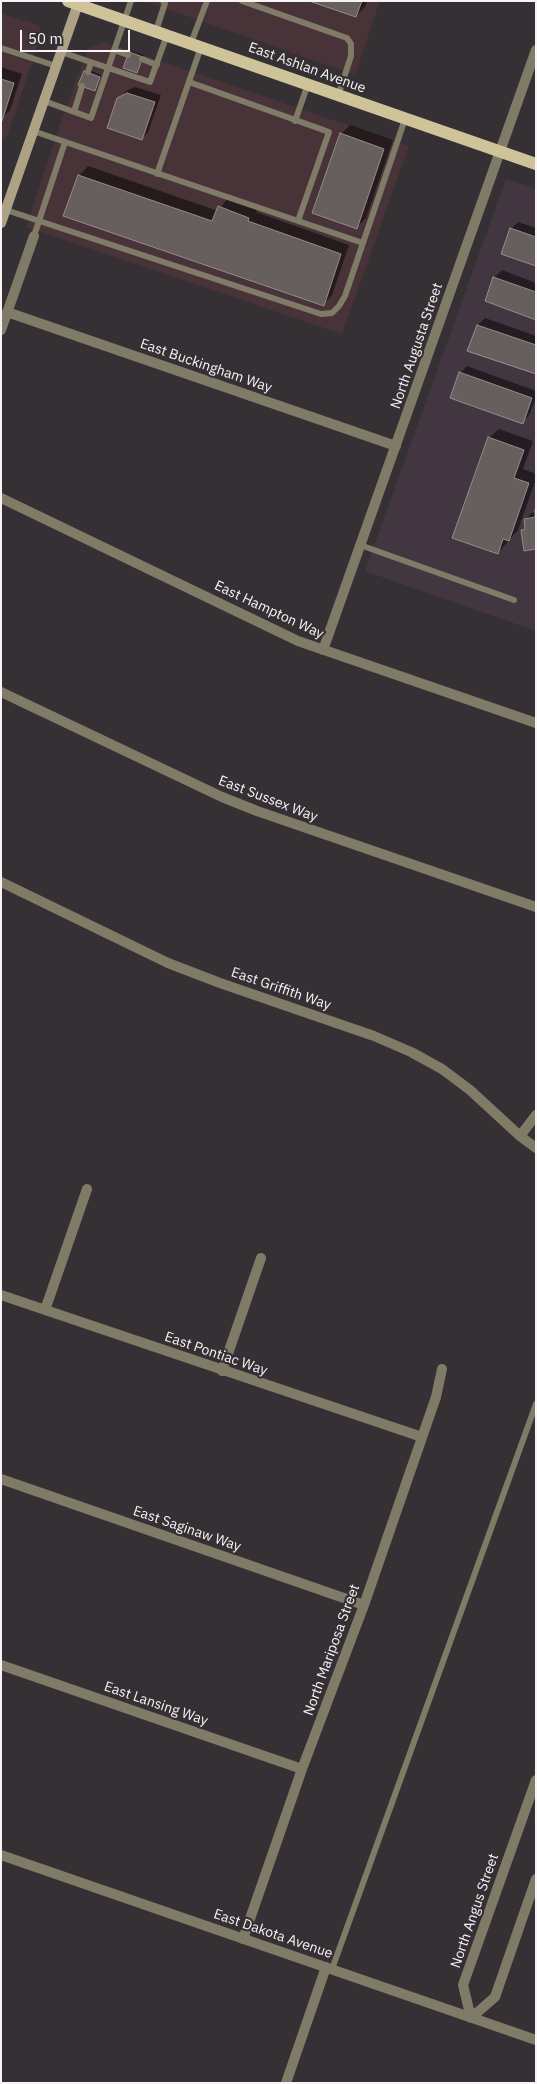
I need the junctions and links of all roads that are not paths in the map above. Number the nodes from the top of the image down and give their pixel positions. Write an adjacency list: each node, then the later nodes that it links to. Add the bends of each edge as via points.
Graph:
1 (131, 1): 6 (lane)
2 (163, 1): 7 (lane)
3 (206, 1): 8 (lane)
4 (242, 1): 23 (lane, via 347,38 351,44 351,56)
5 (75, 2): 6 (main road, East Ashlan Avenue); 12 (main road)
6 (124, 20): 7 (main road, East Ashlan Avenue); 10 (lane)
7 (161, 33): 8 (main road, East Ashlan Avenue); 16 (lane)
8 (196, 45): 20 (lane); 21 (main road, East Ashlan Avenue)
9 (1, 48): 17 (lane)
10 (114, 50): 13 (lane); 18 (lane)
11 (536, 50): 30 (street, North Augusta Street)
12 (61, 52): 15 (lane); 17 (main road)
13 (128, 55)
14 (142, 60): 16 (lane)
15 (91, 62): 18 (lane); 19 (lane)
16 (157, 65): 18 (lane, via 150,82)
17 (56, 66): 24 (main road)
18 (108, 68): 25 (lane, via 91,118)
19 (88, 72)
20 (189, 82): 27 (lane); 32 (lane)
21 (309, 84): 23 (main road, East Ashlan Avenue); 27 (lane)
22 (82, 86): 25 (lane)
23 (338, 96): 26 (main road, East Ashlan Avenue)
24 (44, 101): 25 (lane); 28 (main road)
25 (74, 112)
26 (405, 119): 30 (main road, East Ashlan Avenue); 38 (lane)
27 (296, 121): 34 (lane, via 329,132)
28 (33, 131): 29 (lane); 33 (main road)
29 (65, 142): 32 (lane); 35 (lane)
30 (500, 152): 31 (main road, East Ashlan Avenue); 41 (street, North Augusta Street)
31 (536, 164)
32 (157, 174): 34 (lane)
33 (6, 210): 35 (lane); 36 (main road)
34 (298, 221): 38 (lane)
35 (39, 222): 37 (lane); 38 (lane, via 321,314 332,313 339,306)
36 (1, 223)
37 (34, 236): 39 (street)
38 (363, 243)
39 (7, 312): 40 (street); 41 (street, East Buckingham Way)
40 (1, 330)
41 (396, 446): 43 (street, North Augusta Street)
42 (1, 498): 45 (street, East Hampton Way, via 289,637)
43 (360, 545): 44 (lane); 45 (street, North Augusta Street)
44 (514, 600)
45 (323, 650): 47 (street, East Hampton Way)
46 (1, 692): 49 (street, East Sussex Way, via 222,797)
47 (536, 723)
48 (1, 882): 51 (street, East Griffith Way, via 168,963 411,1052 470,1090)
49 (536, 907)
50 (536, 1115): 51 (street)
51 (520, 1136): 52 (street, East Griffith Way)
52 (536, 1148)
53 (87, 1189): 56 (street)
54 (262, 1258): 58 (street)
55 (1, 1294): 56 (street, East Pontiac Way)
56 (45, 1310): 58 (street, East Pontiac Way)
57 (442, 1369): 60 (street, North Mariposa Street)
58 (222, 1371): 60 (street, East Pontiac Way)
59 (536, 1404): 69 (lane)
60 (422, 1437): 62 (street, North Mariposa Street)
61 (1, 1479): 62 (street, East Saginaw Way)
62 (364, 1605): 64 (street, North Mariposa Street)
63 (1, 1665): 64 (street, East Lansing Way)
64 (302, 1769): 68 (street, North Mariposa Street)
65 (536, 1780): 70 (street, North Angus Street, via 464,1985)
66 (1, 1855): 68 (street, East Dakota Avenue)
67 (536, 1879): 70 (street, via 494,1997)
68 (243, 1939): 69 (street, East Dakota Avenue)
69 (329, 1968): 70 (street, East Dakota Avenue); 72 (street)
70 (472, 2018): 71 (street, East Dakota Avenue)
71 (536, 2040)
72 (286, 2083)

